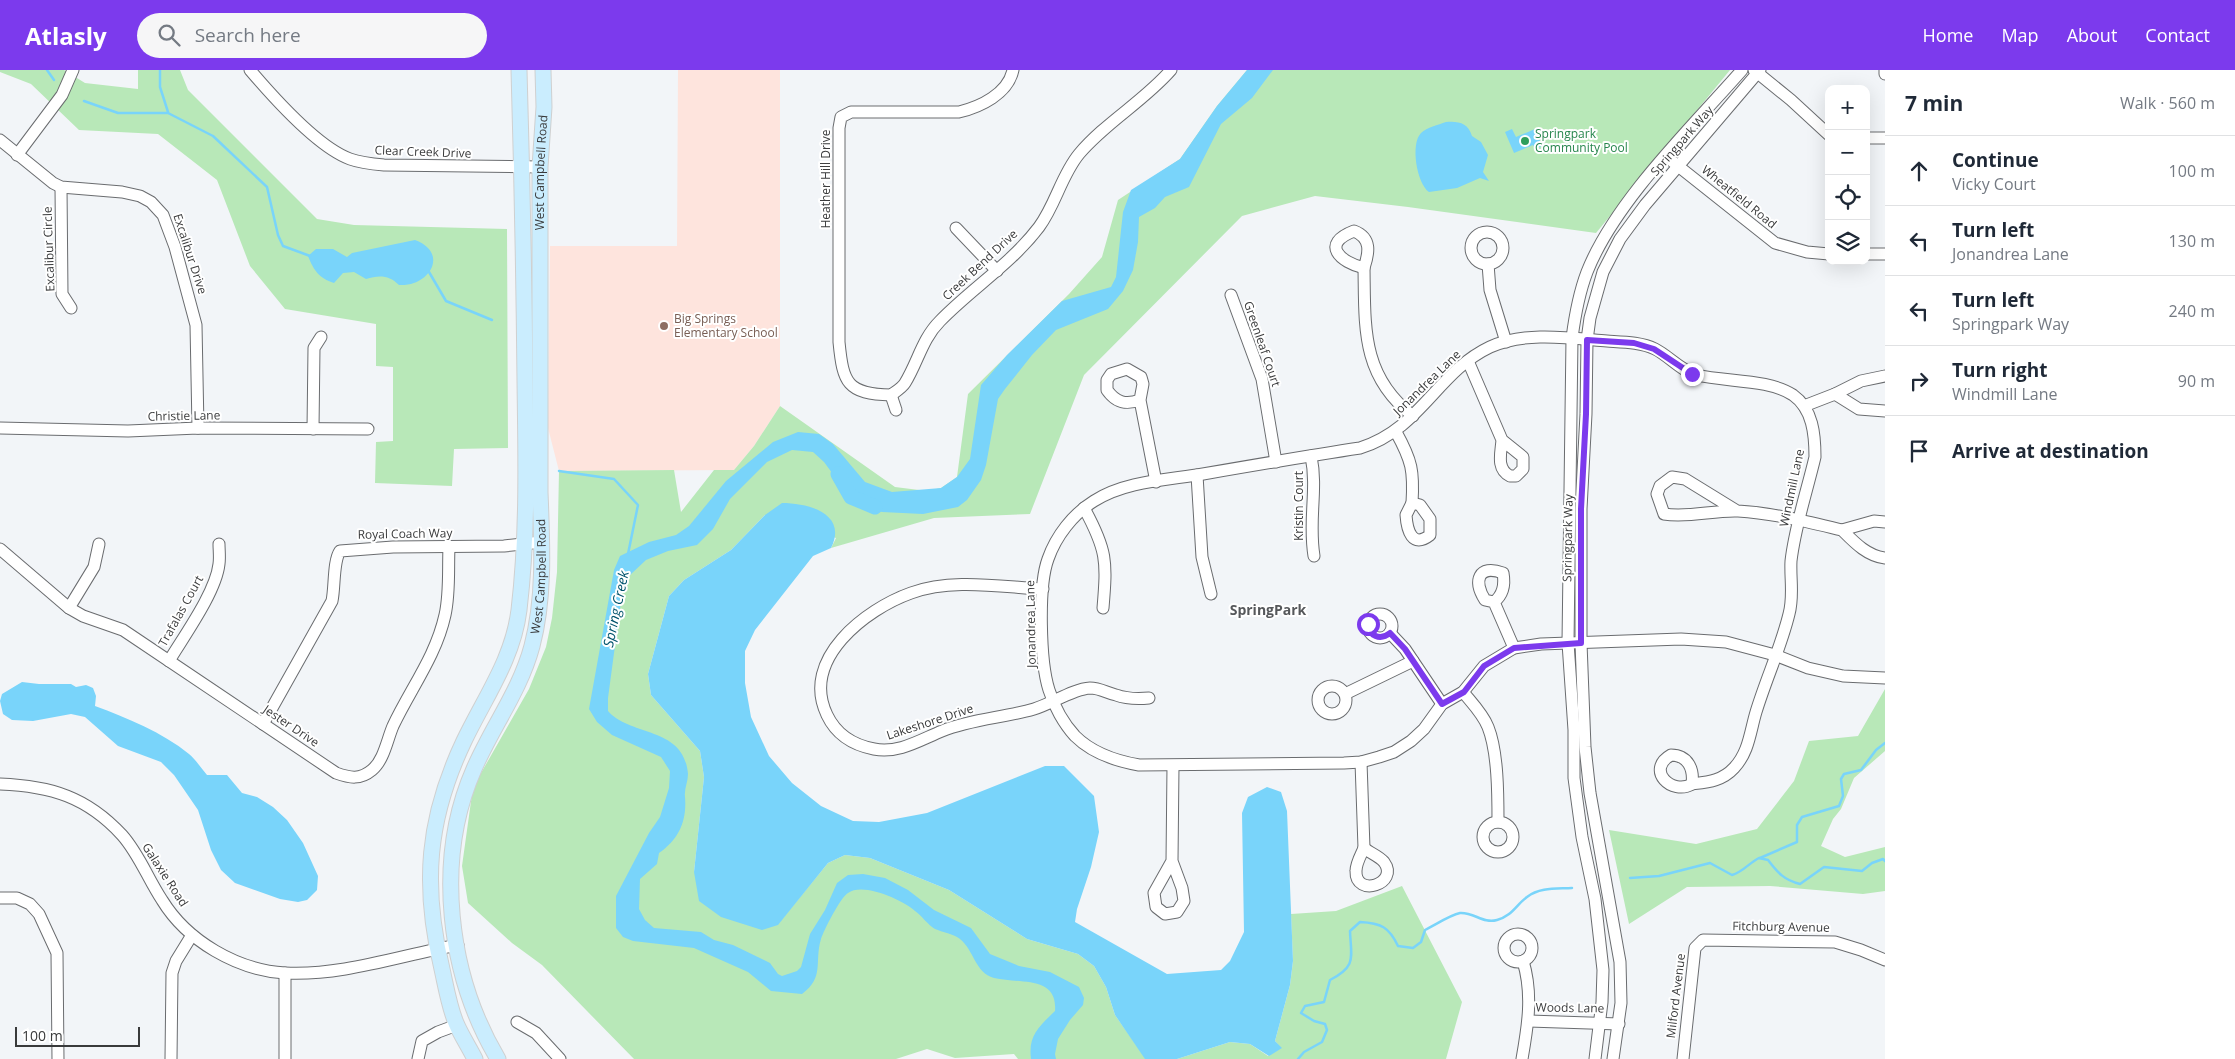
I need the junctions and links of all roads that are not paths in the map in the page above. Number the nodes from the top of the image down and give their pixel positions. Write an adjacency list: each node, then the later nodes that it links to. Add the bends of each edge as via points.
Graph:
1 (73, 70): 15 (street, via 62,95)
2 (250, 70): 19 (street, Clear Creek Drive, via 305,127 327,146 350,159 384,165)
3 (519, 70): 19 (main road, West Campbell Road)
4 (543, 70): 18 (main road, West Campbell Road)
5 (1013, 70): 39 (street, Heather Hill Drive, via 999,93 974,109 959,112 851,112 841,117 839,342 842,372 861,392)
6 (1171, 70): 27 (street, Creek Bend Drive, via 1140,101 1094,137 1067,172 1051,208 1038,227)
7 (1742, 70): 16 (street, Springpark Way)
8 (1884, 70): 10 (street)
9 (1757, 71): 11 (street); 17 (street, Springpark Way)
10 (1885, 74)
11 (1825, 131)
12 (1870, 138): 13 (street)
13 (1885, 138)
14 (0, 140): 15 (street, Excalibur Drive)
15 (17, 155): 20 (street, Excalibur Drive)
16 (1666, 156): 17 (street, Wheatfield Road); 33 (street, Springpark Way, via 1618,216 1596,252 1580,295)
17 (1678, 166): 22 (street, Wheatfield Road, via 1775,243); 34 (street, Springpark Way, via 1645,205 1611,254 1594,298)
18 (540, 167): 19 (street, Clear Creek Drive); 29 (main road, West Campbell Road)
19 (521, 168): 28 (main road, West Campbell Road)
20 (61, 187): 31 (street, Excalibur Circle, via 62,294); 46 (street, Excalibur Drive, via 140,196 163,214 196,326)
21 (956, 228): 27 (street)
22 (1825, 254)
23 (1870, 254): 24 (street)
24 (1885, 254)
25 (1488, 264): 35 (street, via 1491,296)
26 (1364, 268): 44 (street, via 1367,347 1383,383)
27 (997, 271): 39 (street, Creek Bend Drive, via 940,320 925,339 904,385)
28 (524, 289): 29 (main road); 64 (main road, West Campbell Road)
29 (540, 289): 61 (main road, West Campbell Road)
30 (1231, 295): 52 (street, Greenleaf Court, via 1262,379)
31 (71, 308)
32 (321, 337): 47 (street, via 314,348)
33 (1572, 338): 34 (street); 35 (street, Jonandrea Lane, via 1528,338); 75 (street, Springpark Way)
34 (1587, 340): 41 (street, via 1634,343 1654,349 1692,374 1777,388); 76 (street, Springpark Way, via 1581,509)
35 (1506, 342): 36 (street, Jonandrea Lane)
36 (1468, 361): 44 (street, Jonandrea Lane); 50 (street)
37 (1885, 376): 38 (street, via 1861,381)
38 (1835, 394): 41 (street); 43 (street, via 1859,409)
39 (891, 396): 42 (street)
40 (1140, 400): 54 (street)
41 (1804, 406): 58 (street, Windmill Lane, via 1811,420 1815,457)
42 (896, 410)
43 (1885, 411)
44 (1413, 416): 49 (street, Jonandrea Lane)
45 (0, 428): 46 (street, Christie Lane, via 128,431)
46 (198, 428): 47 (street, Christie Lane)
47 (313, 428): 48 (street, Christie Lane)
48 (368, 429)
49 (1396, 432): 51 (street, Jonandrea Lane, via 1360,448); 55 (street, via 1414,475)
50 (1502, 440)
51 (1311, 456): 52 (street, Jonandrea Lane); 67 (street, Kristin Court, via 1314,480 1310,535)
52 (1276, 462): 53 (street, Jonandrea Lane)
53 (1197, 475): 54 (street, Jonandrea Lane); 70 (street, via 1202,557)
54 (1156, 482): 56 (street, Jonandrea Lane, via 1113,492)
55 (1412, 503)
56 (1084, 508): 69 (street, Jonandrea Lane, via 1053,546); 73 (street, via 1102,543 1105,560)
57 (1737, 511): 57 (street, via 1685,479 1672,478 1660,486 1657,494 1664,514); 58 (street)
58 (1800, 520): 60 (street); 78 (street, Windmill Lane, via 1791,562 1789,615)
59 (1885, 522): 60 (street, via 1874,521)
60 (1842, 530): 68 (street, via 1867,552)
61 (542, 542): 64 (street, Royal Coach Way); 96 (main road, West Campbell Road, via 540,611 532,646 524,671 474,769 456,827)
62 (98, 544): 72 (street, via 94,567)
63 (219, 544): 79 (street, Trafalas Court, via 219,565 212,585)
64 (524, 544): 65 (street, Royal Coach Way); 95 (main road, West Campbell Road, via 519,612 510,650 448,776 436,821)
65 (449, 546): 87 (street, Royal Coach Way, via 340,551 336,560 332,601); 87 (street, Jester Drive, via 448,595 434,650 374,769 354,778 336,773)
66 (0, 549): 72 (street, Jester Drive)
67 (1314, 556)
68 (1885, 558)
69 (1043, 589): 85 (street, Jonandrea Lane, via 1043,659); 85 (street, Lakeshore Drive, via 957,585 928,588 903,596 870,614 847,633 824,668 821,690 824,710 839,733 856,744 884,751 903,747 966,722)
70 (1211, 594)
71 (1494, 602): 77 (street)
72 (69, 608): 79 (street, Jester Drive, via 115,626)
73 (1103, 608)
74 (1390, 633): 80 (street)
75 (1568, 643): 76 (street, Jonandrea Lane); 77 (street, Jonandrea Lane); 107 (street, Springpark Way, via 1574,778 1600,933 1603,970)
76 (1581, 643): 78 (street, Jonandrea Lane, via 1681,638 1726,642); 108 (street, Springpark Way, via 1590,793 1620,962)
77 (1514, 648): 82 (street, Jonandrea Lane, via 1484,666)
78 (1775, 655): 81 (street, Jonandrea Lane, via 1808,668 1843,676); 91 (street, Windmill Lane, via 1744,753 1735,768 1715,781)
79 (169, 661): 87 (street, Jester Drive)
80 (1413, 661): 83 (street); 86 (street)
81 (1885, 678)
82 (1464, 692): 86 (street, Jonandrea Lane); 92 (street, via 1487,725 1491,737 1498,791)
83 (1345, 694)
84 (1149, 698): 85 (street, Lakeshore Drive, via 1132,699 1091,688)
85 (1054, 702): 89 (street, Jonandrea Lane, via 1076,737 1098,753 1126,763)
86 (1442, 704): 88 (street, Jonandrea Lane, via 1411,741 1394,752)
87 (264, 724)
88 (1361, 762): 89 (street, Jonandrea Lane); 93 (street)
89 (1173, 766): 94 (street)
90 (0, 784): 98 (street, Galaxie Road, via 52,790 102,816 123,836 162,902)
91 (1692, 784)
92 (1498, 822)
93 (1364, 848)
94 (1172, 861)
95 (431, 865): 96 (main road); 101 (main road, West Campbell Road, via 430,899)
96 (451, 868): 100 (main road, West Campbell Road, via 450,904)
97 (0, 898): 110 (street, via 17,898 30,904 39,914 57,953)
98 (192, 935): 104 (street, Galaxie Road, via 228,958); 111 (street, via 172,973)
99 (1703, 940): 103 (street, Fitchburg Avenue, via 1835,942); 120 (street, Milford Avenue, via 1695,948)
100 (458, 945): 101 (street, Galaxie Road); 115 (main road, West Campbell Road, via 475,1016)
101 (437, 949): 104 (street, Galaxie Road, via 324,972); 109 (main road, West Campbell Road)
102 (1523, 960): 105 (street, via 1529,981)
103 (1885, 960)
104 (285, 973): 112 (street)
105 (1529, 1021): 107 (street, Woods Lane); 117 (street, Woods Lane)
106 (517, 1022): 116 (street, via 536,1033)
107 (1600, 1022): 108 (street, Woods Lane); 118 (street, Springpark Way)
108 (1619, 1024): 119 (street, Springpark Way)
109 (457, 1025): 113 (street, via 422,1041); 114 (main road, West Campbell Road)
110 (58, 1059)
111 (171, 1059)
112 (285, 1059)
113 (418, 1059)
114 (475, 1059)
115 (498, 1059)
116 (560, 1059)
117 (1522, 1059)
118 (1595, 1059)
119 (1613, 1059)
120 (1682, 1059)

